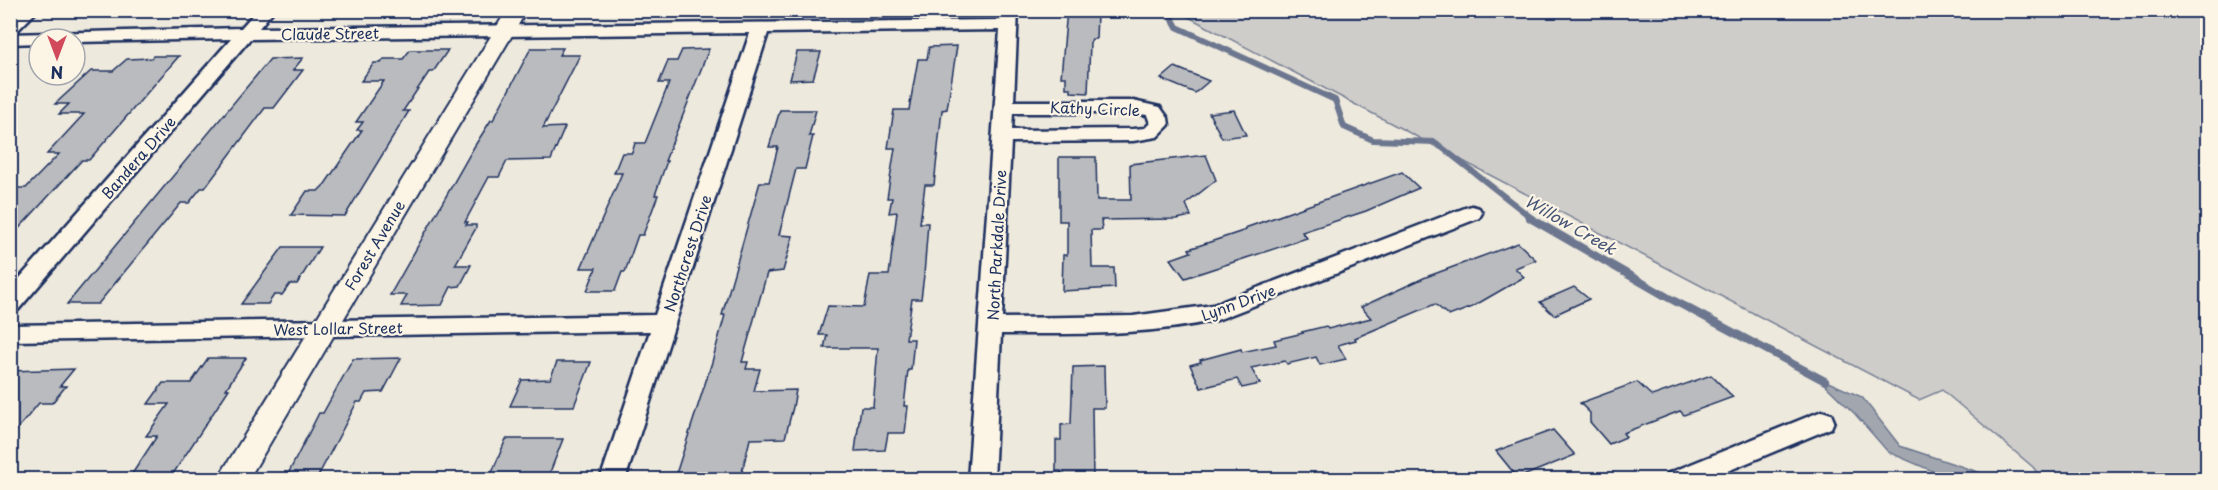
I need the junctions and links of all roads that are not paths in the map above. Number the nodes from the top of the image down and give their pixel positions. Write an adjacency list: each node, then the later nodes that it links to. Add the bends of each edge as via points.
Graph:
1 (30, 10): 6 (street)
2 (266, 10): 7 (street, Bandera Drive)
3 (1010, 18): 5 (street, Claude Street); 9 (street, North Parkdale Drive)
4 (511, 20): 5 (street, Claude Street); 7 (street, Claude Street); 15 (street, Forest Avenue)
5 (761, 27): 13 (street, Northcrest Drive)
6 (10, 28)
7 (245, 34): 8 (street, Claude Street); 12 (street, Bandera Drive)
8 (10, 39)
9 (1004, 107): 10 (street, North Parkdale Drive); 10 (street, Kathy Circle, via 1133,107 1153,111 1160,125 1150,133 1133,135)
10 (1002, 136): 14 (street, North Parkdale Drive)
11 (1472, 213): 14 (street, Lynn Drive, via 1190,319 1134,324)
12 (10, 304)
13 (664, 323): 15 (street, West Lollar Street); 20 (street, Northcrest Drive)
14 (991, 326): 21 (street, North Parkdale Drive)
15 (322, 328): 16 (street, West Lollar Street); 19 (street, Forest Avenue)
16 (10, 333)
17 (1822, 421): 18 (street)
18 (1681, 479)
19 (232, 480)
20 (612, 480)
21 (981, 480)

